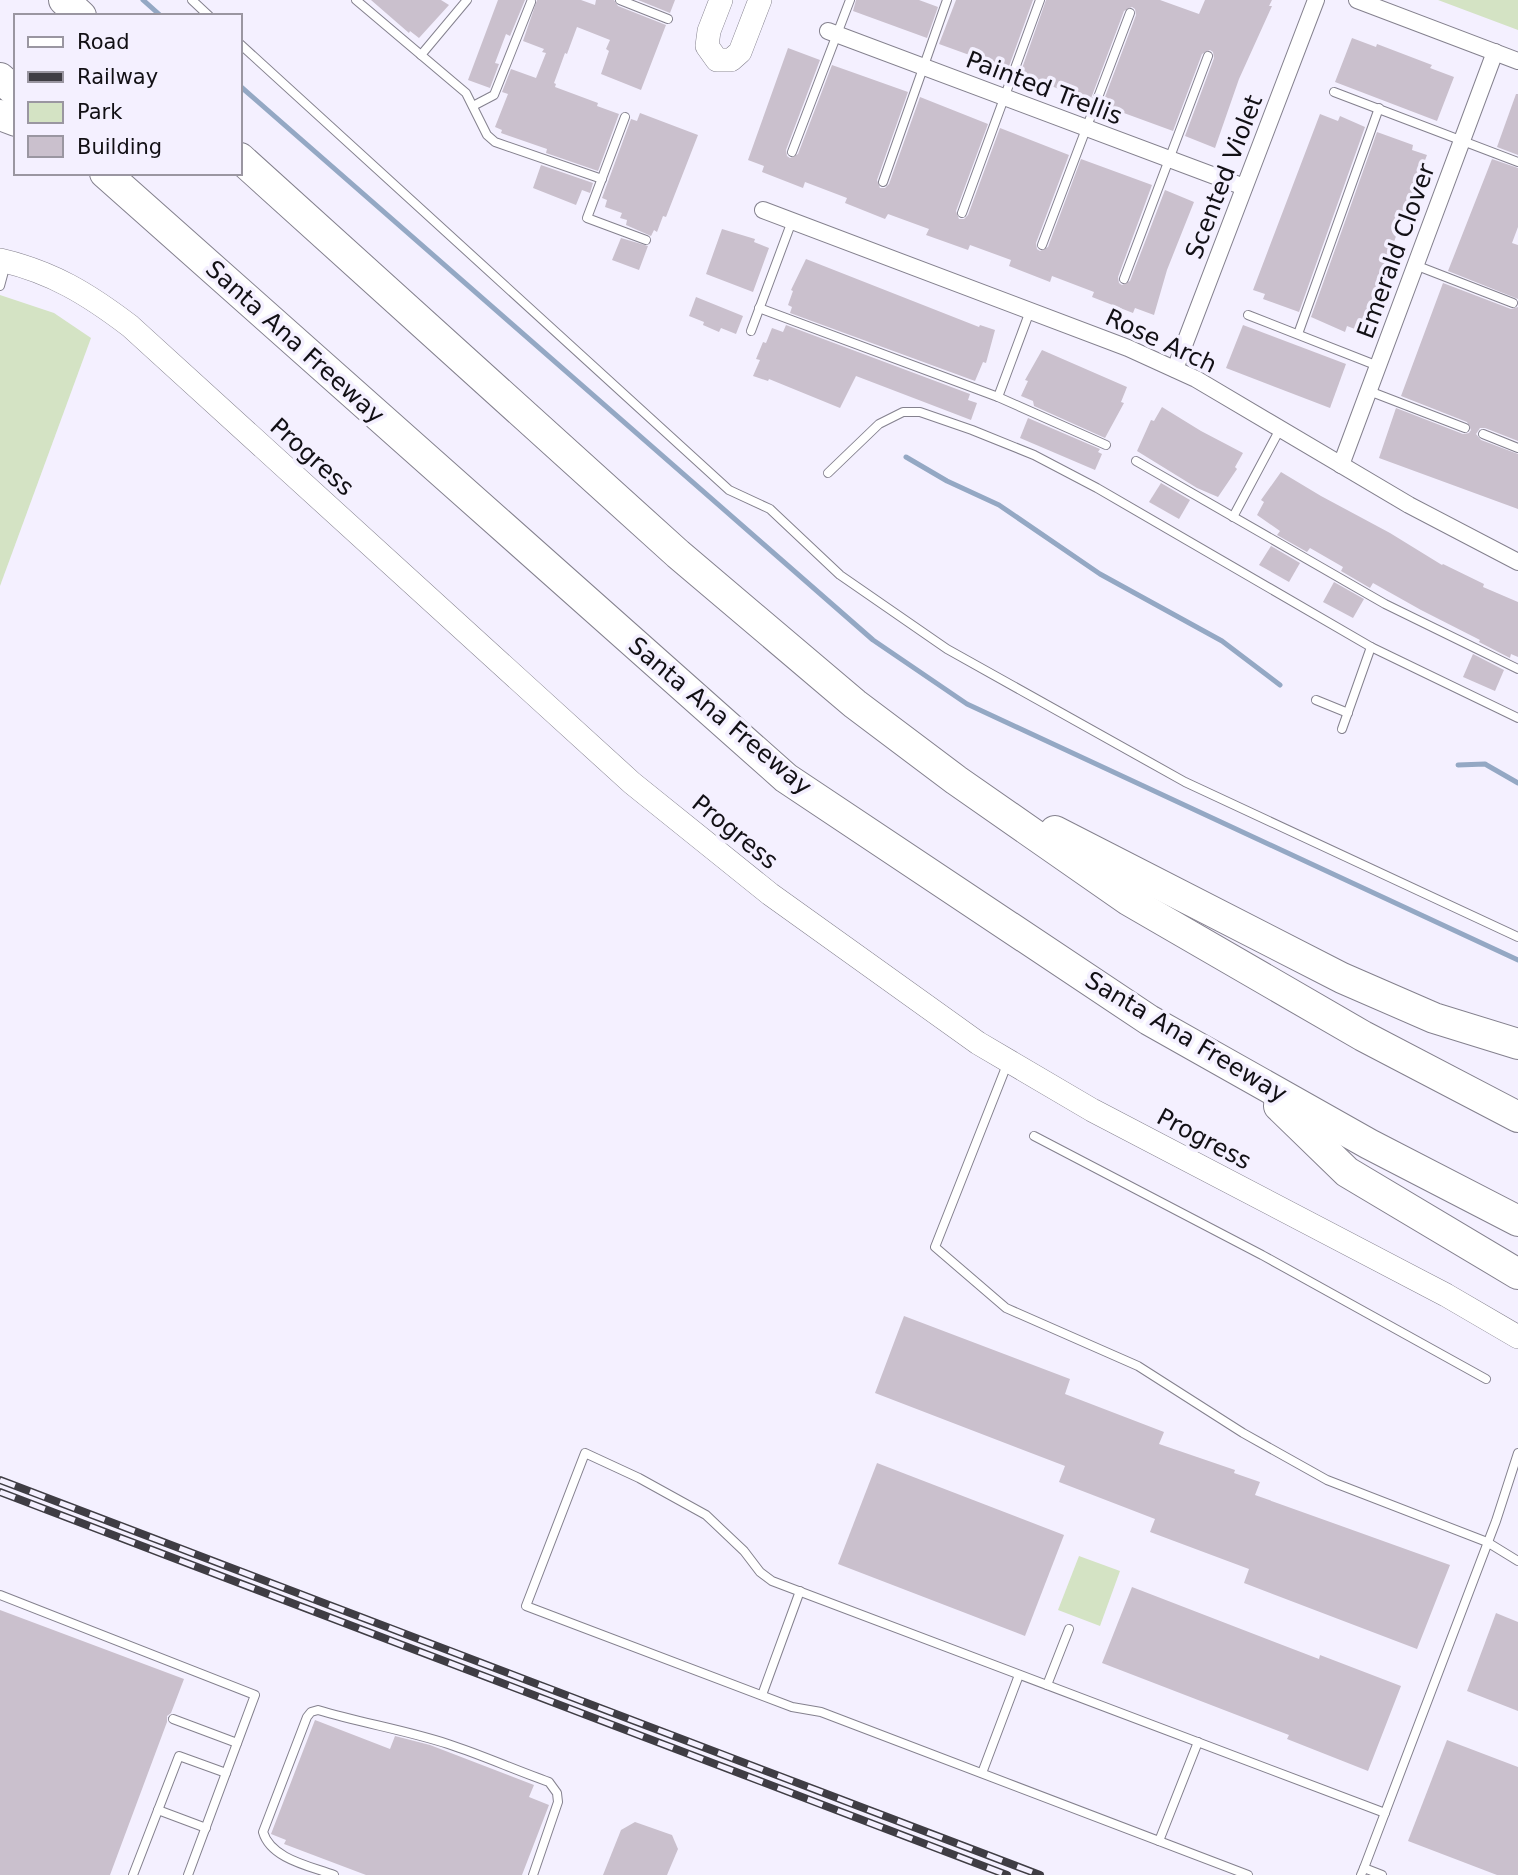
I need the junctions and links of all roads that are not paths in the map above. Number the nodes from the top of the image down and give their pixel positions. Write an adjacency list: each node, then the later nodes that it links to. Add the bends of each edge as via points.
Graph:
1 (64, 0): 15 (highway)
2 (192, 0): 16 (lane)
3 (356, 0): 21 (lane)
4 (467, 0): 21 (lane)
5 (620, 0): 17 (lane)
6 (721, 0): 7 (street, via 709,31 708,46 717,60 731,60 740,52)
7 (760, 0)
8 (850, 0): 18 (lane)
9 (947, 0): 24 (lane)
10 (1040, 0): 28 (lane)
11 (1316, 0): 41 (street, Scented Violet)
12 (1357, 0): 20 (street)
13 (531, 2): 29 (lane, via 494,95)
14 (1130, 13): 32 (lane)
15 (79, 14)
16 (207, 14)
17 (668, 19)
18 (832, 33): 24 (street, Painted Trellis); 34 (lane)
19 (242, 46): 78 (lane, via 729,490 770,509 850,582 947,649 1185,782)
20 (1495, 52): 23 (street); 33 (street, Emerald Clover)
21 (421, 55): 29 (lane, via 466,93)
22 (1208, 56): 35 (lane)
23 (1518, 61)
24 (924, 67): 28 (street, Painted Trellis); 40 (lane)
25 (0, 78): 26 (highway)
26 (14, 90)
27 (1334, 92): 30 (lane)
28 (1004, 97): 32 (street, Painted Trellis); 43 (lane)
29 (473, 106): 39 (lane, via 495,142)
30 (1379, 108): 33 (lane); 56 (lane)
31 (625, 117): 39 (lane)
32 (1086, 128): 35 (street, Painted Trellis); 46 (lane)
33 (1462, 139): 37 (lane); 48 (street, Emerald Clover)
34 (792, 152)
35 (1169, 159): 41 (street, Painted Trellis); 49 (lane)
36 (242, 161): 77 (highway, via 678,554 855,704)
37 (1518, 162)
38 (107, 175): 81 (highway, Santa Ana Freeway, via 786,778 1149,1020)
39 (602, 179): 45 (lane, via 587,218)
40 (883, 182)
41 (1244, 187): 58 (street, Scented Violet)
42 (763, 209): 44 (street, Rose Arch)
43 (962, 213)
44 (792, 221): 52 (lane); 53 (street, Rose Arch)
45 (646, 240)
46 (1042, 245)
47 (3, 261): 50 (lane); 80 (street, Progress, via 56,277 130,326 632,783 770,894)
48 (1415, 265): 51 (lane); 57 (street, Emerald Clover)
49 (1124, 279)
50 (0, 286)
51 (1513, 303)
52 (760, 308): 55 (lane); 60 (lane)
53 (1031, 311): 58 (street, Rose Arch); 60 (lane)
54 (1248, 315): 56 (lane)
55 (751, 331)
56 (1298, 334): 57 (lane)
57 (1378, 366): 59 (street, Emerald Clover)
58 (1175, 369): 62 (street, Rose Arch)
59 (1369, 391): 61 (lane); 67 (street, Emerald Clover)
60 (998, 397): 64 (lane)
61 (1465, 428)
62 (1280, 429): 67 (street, Rose Arch); 69 (lane)
63 (1483, 434): 65 (lane)
64 (1106, 445)
65 (1518, 448)
66 (1136, 461): 69 (lane)
67 (1341, 465): 70 (street, Rose Arch)
68 (828, 473): 71 (lane, via 879,424 903,412 919,412 1034,455)
69 (1233, 517): 72 (lane, via 1385,604)
70 (1518, 562)
71 (1371, 647): 74 (lane); 75 (lane)
72 (1518, 669)
73 (1317, 700): 74 (lane)
74 (1348, 713): 76 (lane)
75 (1518, 718)
76 (1342, 729)
77 (956, 780): 79 (highway, via 1342,978 1434,1018); 82 (highway, via 1128,901 1363,1036)
78 (1518, 937)
79 (1518, 1044)
80 (1009, 1060): 86 (street, Progress, via 1092,1110); 89 (lane, via 935,1247 1006,1308 1138,1366 1242,1433 1327,1480)
81 (1249, 1076): 84 (highway, Santa Ana Freeway); 85 (highway, via 1347,1172)
82 (1518, 1117)
83 (1034, 1136): 87 (lane)
84 (1518, 1221)
85 (1518, 1274)
86 (1518, 1337)
87 (1486, 1379)
88 (1518, 1453): 89 (lane)
89 (1487, 1542): 90 (lane); 103 (lane)
90 (1518, 1561)
91 (800, 1591): 94 (lane); 96 (lane); 96 (lane, via 760,1572 706,1515 586,1453 526,1606)
92 (0, 1595): 99 (lane, via 255,1695)
93 (1069, 1629): 95 (lane)
94 (1020, 1675): 95 (lane); 101 (lane)
95 (1047, 1685): 98 (lane)
96 (762, 1695): 101 (lane, via 821,1712)
97 (173, 1719): 99 (lane)
98 (1198, 1742): 103 (lane); 105 (lane)
99 (237, 1743): 100 (lane)
100 (226, 1773): 102 (lane, via 178,1756); 104 (lane)
101 (982, 1773): 105 (lane)
102 (158, 1810): 104 (lane); 107 (lane)
103 (1385, 1813): 106 (lane)
104 (205, 1828): 108 (lane)
105 (1159, 1841): 111 (lane)
106 (1363, 1872): 112 (lane)
107 (133, 1875)
108 (188, 1875)
109 (334, 1875): 110 (lane, via 276,1852 263,1832 307,1717 318,1710 449,1744 549,1782 558,1802)
110 (533, 1875)
111 (1248, 1875)
112 (1382, 1875)

